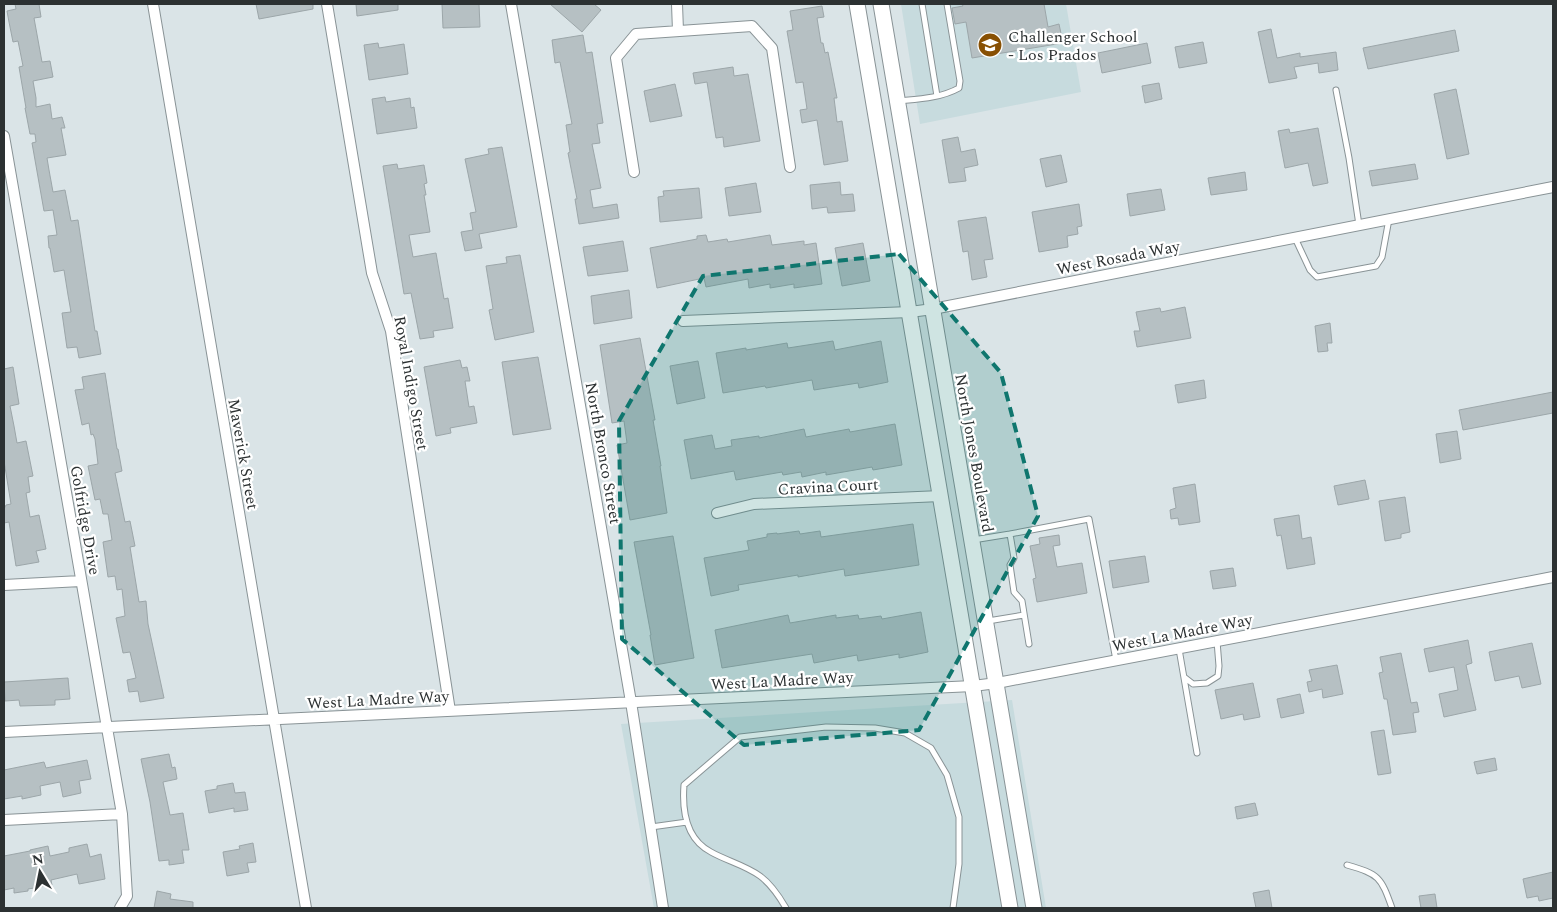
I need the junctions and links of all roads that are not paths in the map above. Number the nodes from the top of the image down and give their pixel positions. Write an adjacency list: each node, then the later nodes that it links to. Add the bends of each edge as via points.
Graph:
1 (153, 4): 41 (street, Maverick Street)
2 (327, 4): 40 (street, Royal Indigo Street, via 372,273 391,331)
3 (511, 4): 39 (street, North Bronco Street)
4 (677, 4): 9 (street)
5 (857, 4): 21 (main road)
6 (881, 4): 12 (main road, North Jones Boulevard)
7 (922, 4): 11 (lane)
8 (947, 4): 11 (lane, via 960,81 959,88)
9 (678, 31): 14 (street, via 752,26 772,48); 15 (street, via 636,34 616,58)
10 (1336, 90): 18 (lane)
11 (937, 96): 12 (lane)
12 (898, 101): 20 (main road, North Jones Boulevard)
13 (4, 136): 28 (street, Golfridge Drive)
14 (790, 167)
15 (634, 172)
16 (1553, 187): 17 (street, West Rosada Way)
17 (1389, 219): 18 (street, West Rosada Way); 19 (lane, via 1382,257 1376,266 1317,276 1310,270)
18 (1359, 225): 19 (street, West Rosada Way)
19 (1294, 238): 20 (street, West Rosada Way)
20 (933, 309): 21 (street, West Rosada Way); 26 (main road, North Jones Boulevard)
21 (910, 312): 22 (street, West Rosada Way); 23 (main road)
22 (683, 321)
23 (941, 496): 24 (street, Cravina Court, via 754,504); 38 (main road)
24 (717, 513)
25 (1010, 534): 26 (lane); 30 (lane, via 1014,592 1022,601); 35 (lane, via 1089,519)
26 (972, 540): 31 (main road, North Jones Boulevard)
27 (1553, 577): 32 (street, West La Madre Way)
28 (81, 581): 29 (street); 42 (street, Golfridge Drive)
29 (4, 585)
30 (1024, 615): 31 (lane); 33 (lane)
31 (986, 621): 37 (main road, North Jones Boulevard)
32 (1217, 641): 34 (street, West La Madre Way); 36 (lane, via 1218,676 1207,683 1193,684)
33 (1029, 644)
34 (1179, 648): 35 (street, West La Madre Way); 36 (lane)
35 (1116, 660): 37 (street, West La Madre Way)
36 (1184, 677): 44 (lane)
37 (997, 683): 38 (street, West La Madre Way); 56 (main road, North Jones Boulevard)
38 (973, 686): 39 (street, West La Madre Way); 55 (main road)
39 (632, 702): 40 (street, West La Madre Way); 48 (street, North Bronco Street)
40 (450, 711): 41 (street, West La Madre Way)
41 (273, 720): 42 (street, West La Madre Way); 51 (street, Maverick Street)
42 (107, 728): 43 (street, West La Madre Way); 45 (street, Golfridge Drive)
43 (4, 732)
44 (1196, 753)
45 (122, 814): 46 (street); 50 (street, Golfridge Drive, via 127,896)
46 (4, 820)
47 (686, 822): 48 (lane); 53 (lane, via 694,837 709,852 738,863 759,876 772,887); 54 (lane, via 684,785 740,737 826,727 875,728 905,733 931,748 948,775 959,817 959,864)
48 (650, 827): 52 (street, North Bronco Street)
49 (1347, 866): 57 (lane, via 1368,871 1382,882)
50 (120, 908)
51 (306, 908)
52 (663, 908)
53 (786, 908)
54 (953, 908)
55 (1010, 908)
56 (1034, 908)
57 (1392, 908)

